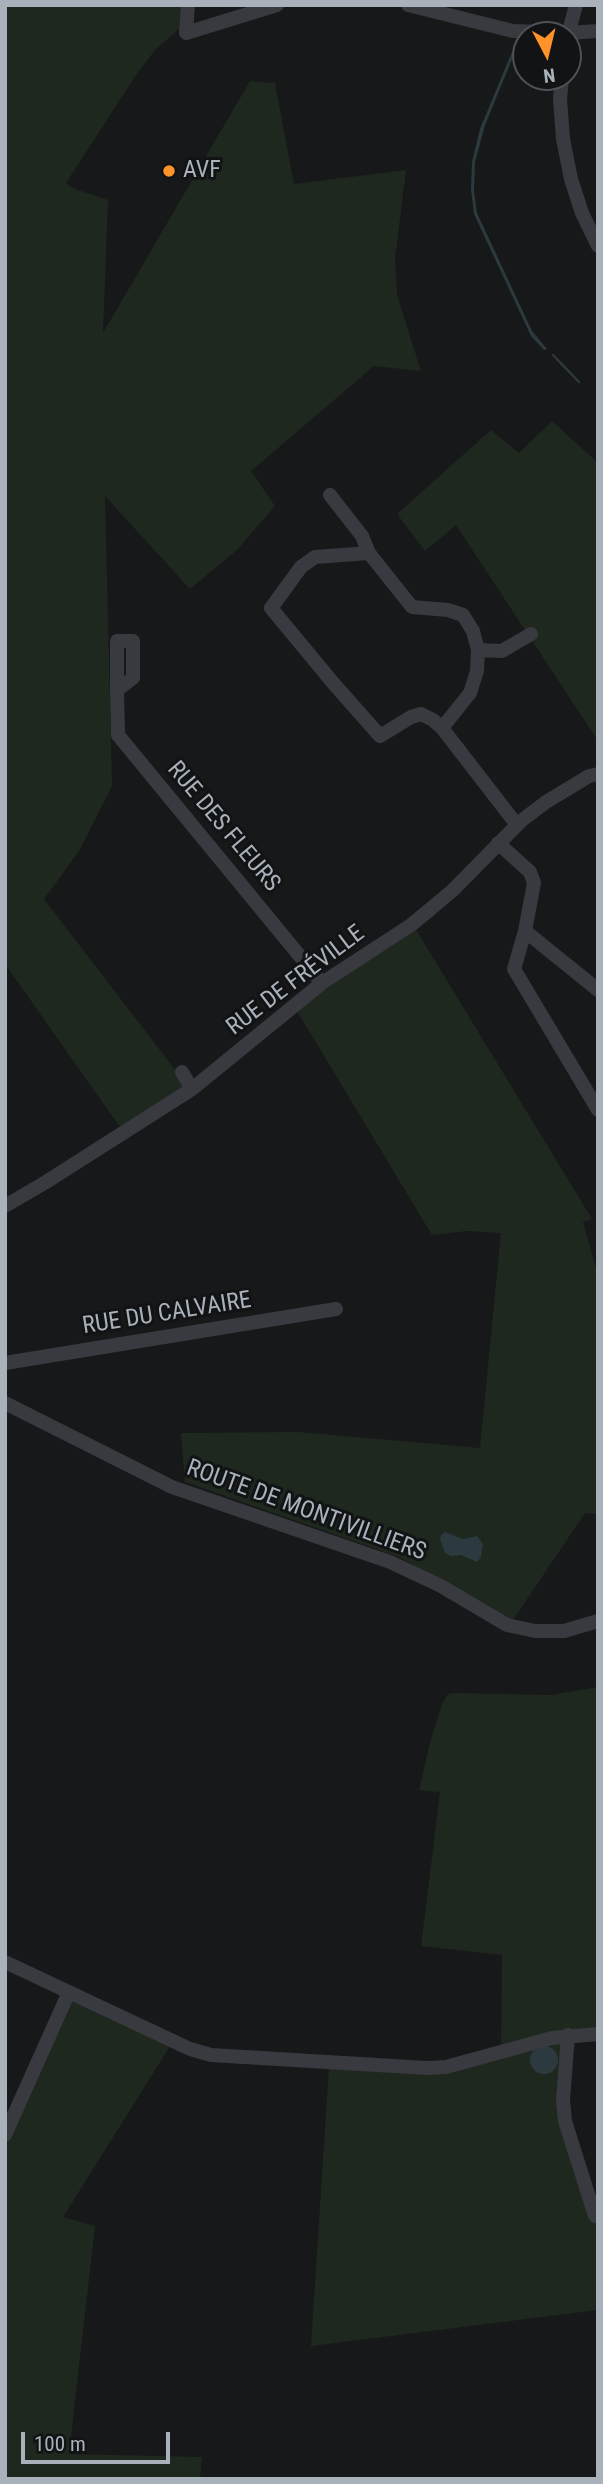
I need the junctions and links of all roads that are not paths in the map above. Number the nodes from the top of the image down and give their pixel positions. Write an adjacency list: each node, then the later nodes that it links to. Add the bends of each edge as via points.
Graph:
1 (188, 5): 2 (street, via 186,33)
2 (277, 5)
3 (408, 5): 4 (street)
4 (512, 30)
5 (561, 91): 6 (street, via 570,178)
6 (598, 246)
7 (330, 495): 8 (street, via 362,536)
8 (369, 553): 10 (street, via 411,607 463,615); 12 (street, via 315,557 301,566 271,608 380,736 421,714)
9 (531, 634): 10 (street, via 502,651)
10 (478, 650): 12 (street, via 470,693)
11 (117, 690): 17 (street, RUE DES FLEURS, via 118,735)
12 (442, 728): 14 (street)
13 (598, 774): 14 (street, RUE DE FRÉVILLE, via 546,802)
14 (517, 825): 15 (street, RUE DE FRÉVILLE)
15 (498, 843): 16 (street, via 530,872 534,883); 17 (street, RUE DE FRÉVILLE, via 411,925)
16 (525, 931): 18 (street); 21 (street, via 514,970)
17 (322, 983): 20 (street, RUE DE FRÉVILLE)
18 (598, 990)
19 (182, 1072): 20 (street)
20 (192, 1090): 22 (street, RUE DE FRÉVILLE)
21 (598, 1110)
22 (5, 1206)
23 (336, 1309): 24 (street, RUE DU CALVAIRE)
24 (5, 1363)
25 (5, 1403): 26 (street, ROUTE DE MONTIVILLIERS, via 172,1487 390,1562 507,1625 564,1631)
26 (598, 1621)
27 (5, 1962): 28 (street)
28 (69, 1992): 30 (street, via 211,2055 446,2067); 31 (street)
29 (598, 2034): 30 (street)
30 (568, 2035): 32 (street, via 565,2120)
31 (5, 2135)
32 (595, 2216)

